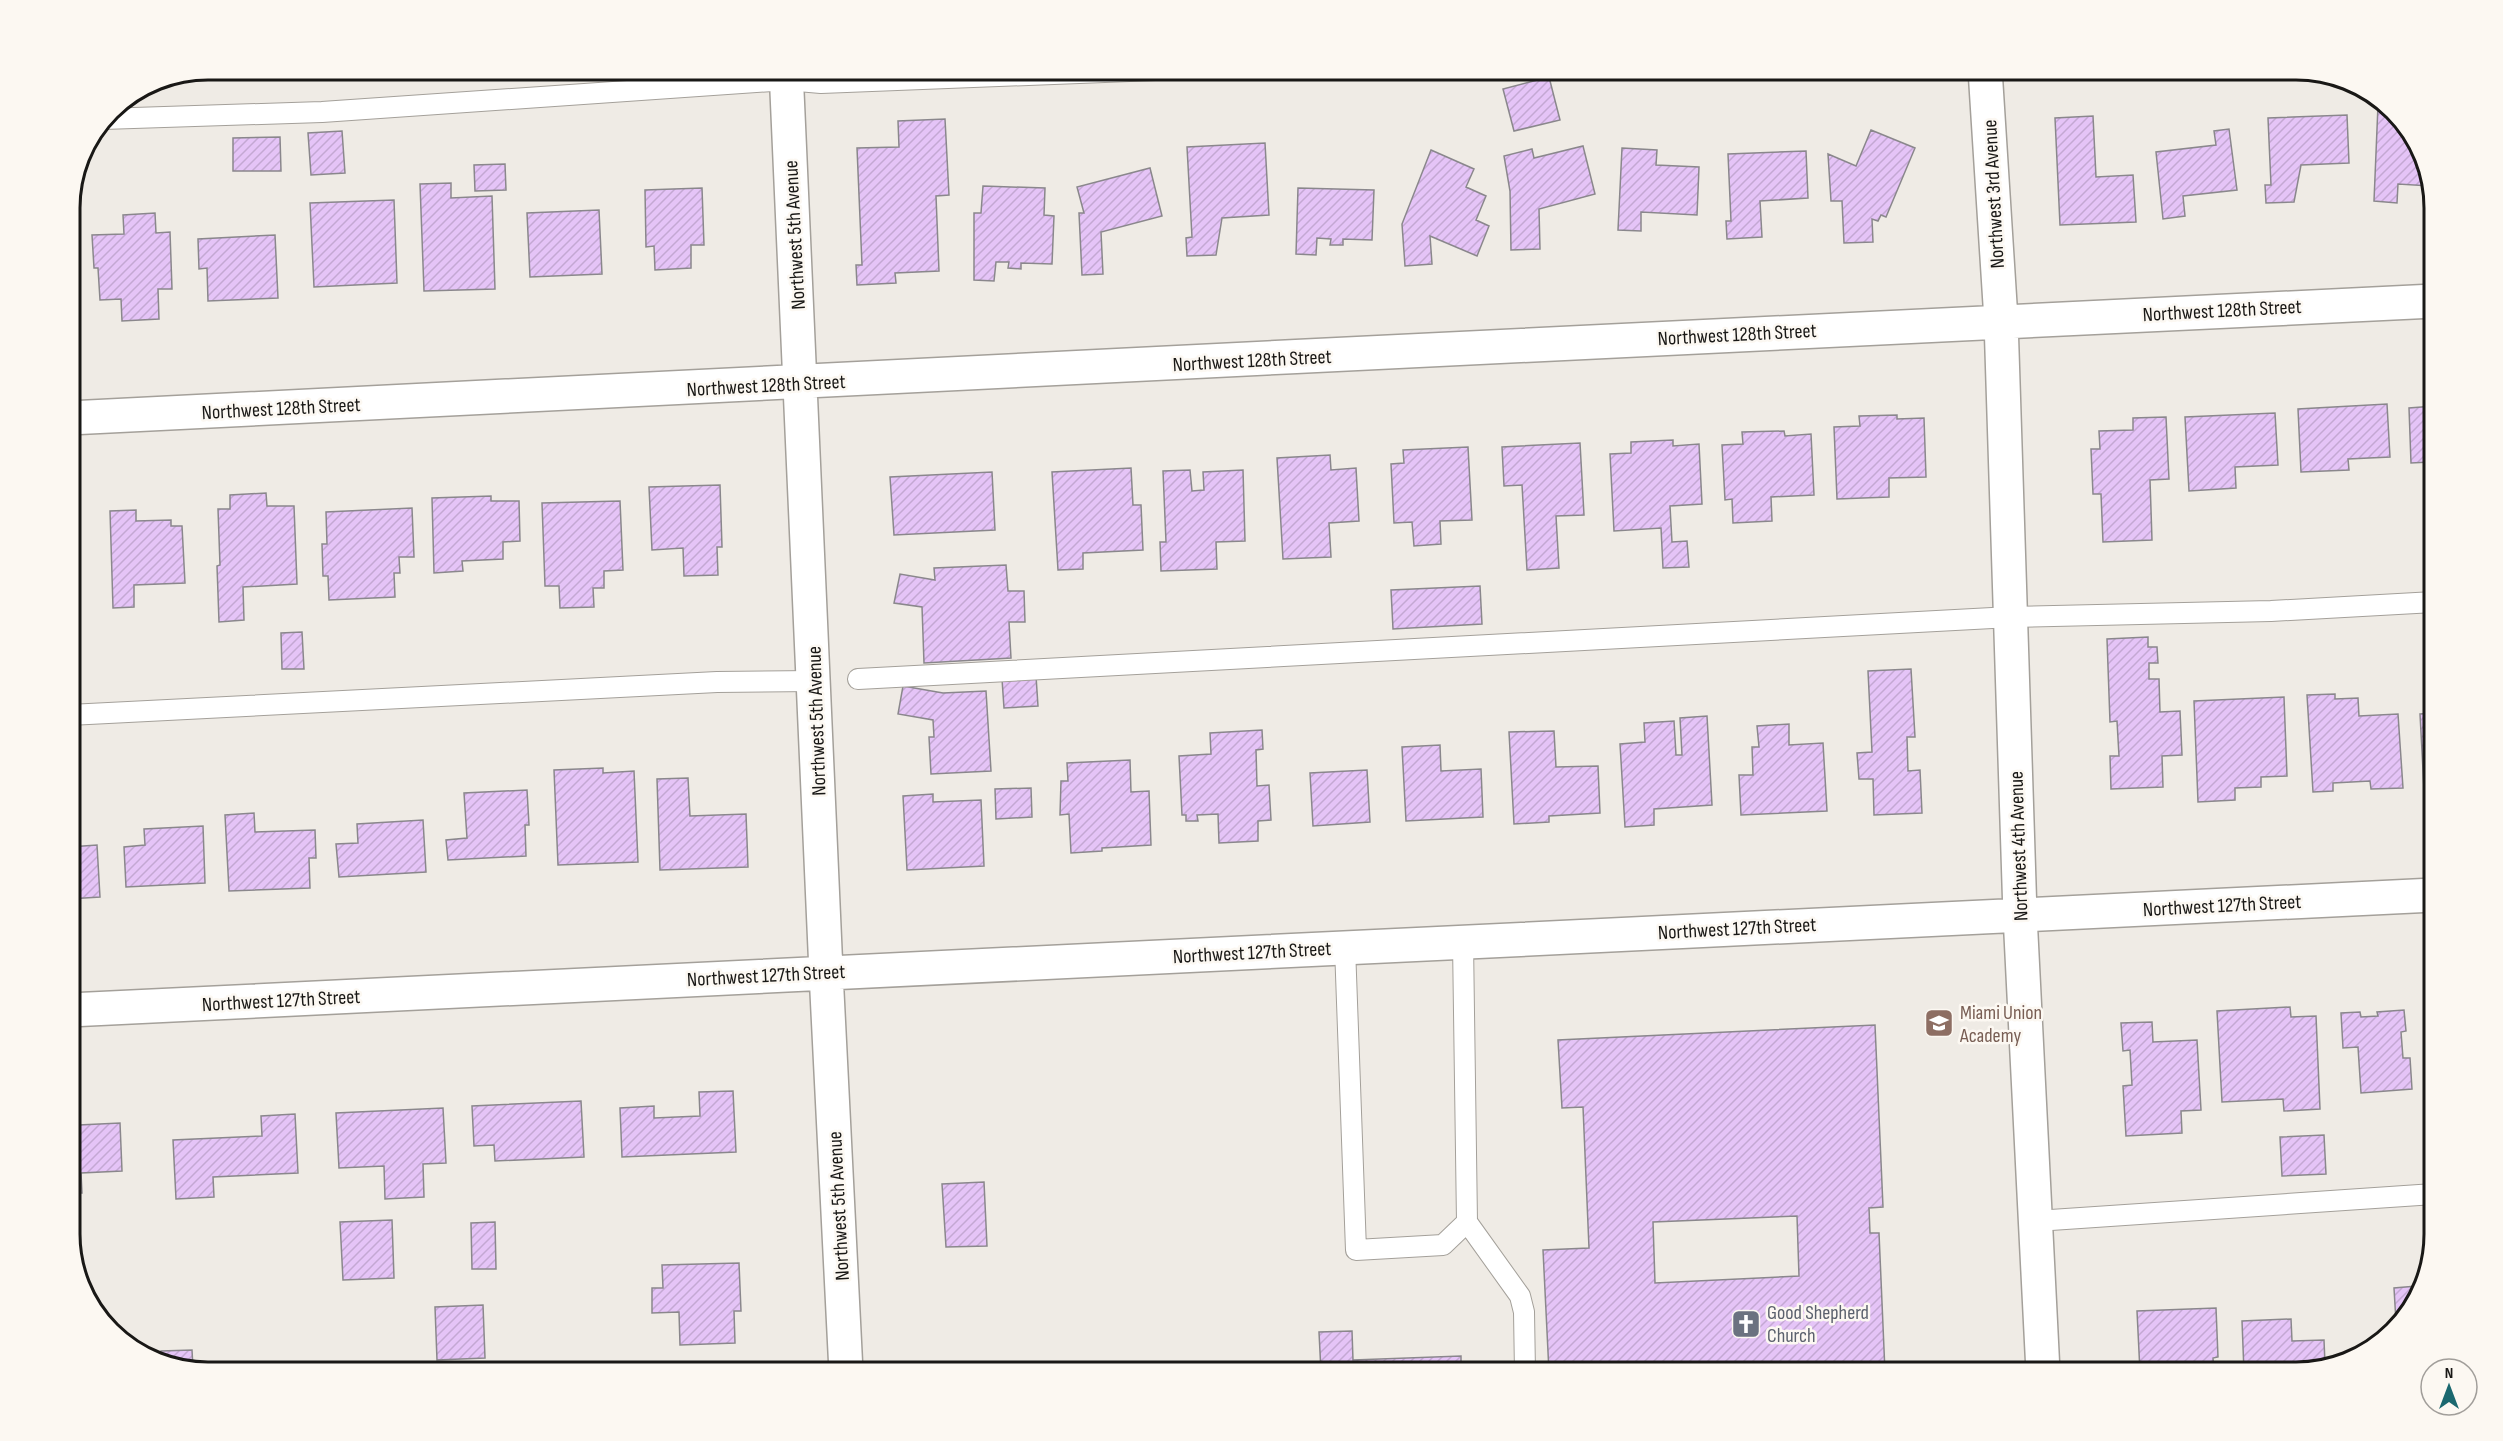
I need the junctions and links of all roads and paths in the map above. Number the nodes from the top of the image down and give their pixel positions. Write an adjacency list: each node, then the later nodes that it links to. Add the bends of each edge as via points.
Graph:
1 (723, 80): 6 (lane, via 322,112)
2 (786, 80): 9 (street, Northwest 5th Avenue)
3 (808, 80): 4 (lane)
4 (898, 80)
5 (1987, 80): 8 (street, Northwest 3rd Avenue)
6 (115, 119)
7 (2423, 301): 8 (street, Northwest 128th Street)
8 (2001, 320): 9 (street, Northwest 128th Street); 12 (street, Northwest 4th Avenue)
9 (802, 383): 10 (street, Northwest 128th Street); 14 (street, Northwest 5th Avenue)
10 (80, 417)
11 (2423, 603): 12 (lane, via 2271,611)
12 (2011, 617): 13 (lane); 17 (street, Northwest 4th Avenue)
13 (858, 679)
14 (814, 681): 15 (lane); 20 (street, Northwest 5th Avenue)
15 (80, 713)
16 (2424, 895): 17 (street, Northwest 127th Street)
17 (2020, 915): 18 (street, Northwest 127th Street); 23 (street, Northwest 4th Avenue)
18 (1463, 942): 19 (street, Northwest 127th Street); 24 (lane)
19 (1345, 947): 20 (street, Northwest 127th Street); 24 (lane, via 1356,1250 1443,1245)
20 (826, 972): 21 (street, Northwest 127th Street); 25 (street, Northwest 5th Avenue)
21 (80, 1009)
22 (2424, 1195): 23 (lane)
23 (2036, 1221): 27 (street, Northwest 4th Avenue)
24 (1467, 1222): 26 (lane, via 1520,1296)
25 (846, 1362)
26 (1526, 1362)
27 (2043, 1362)

